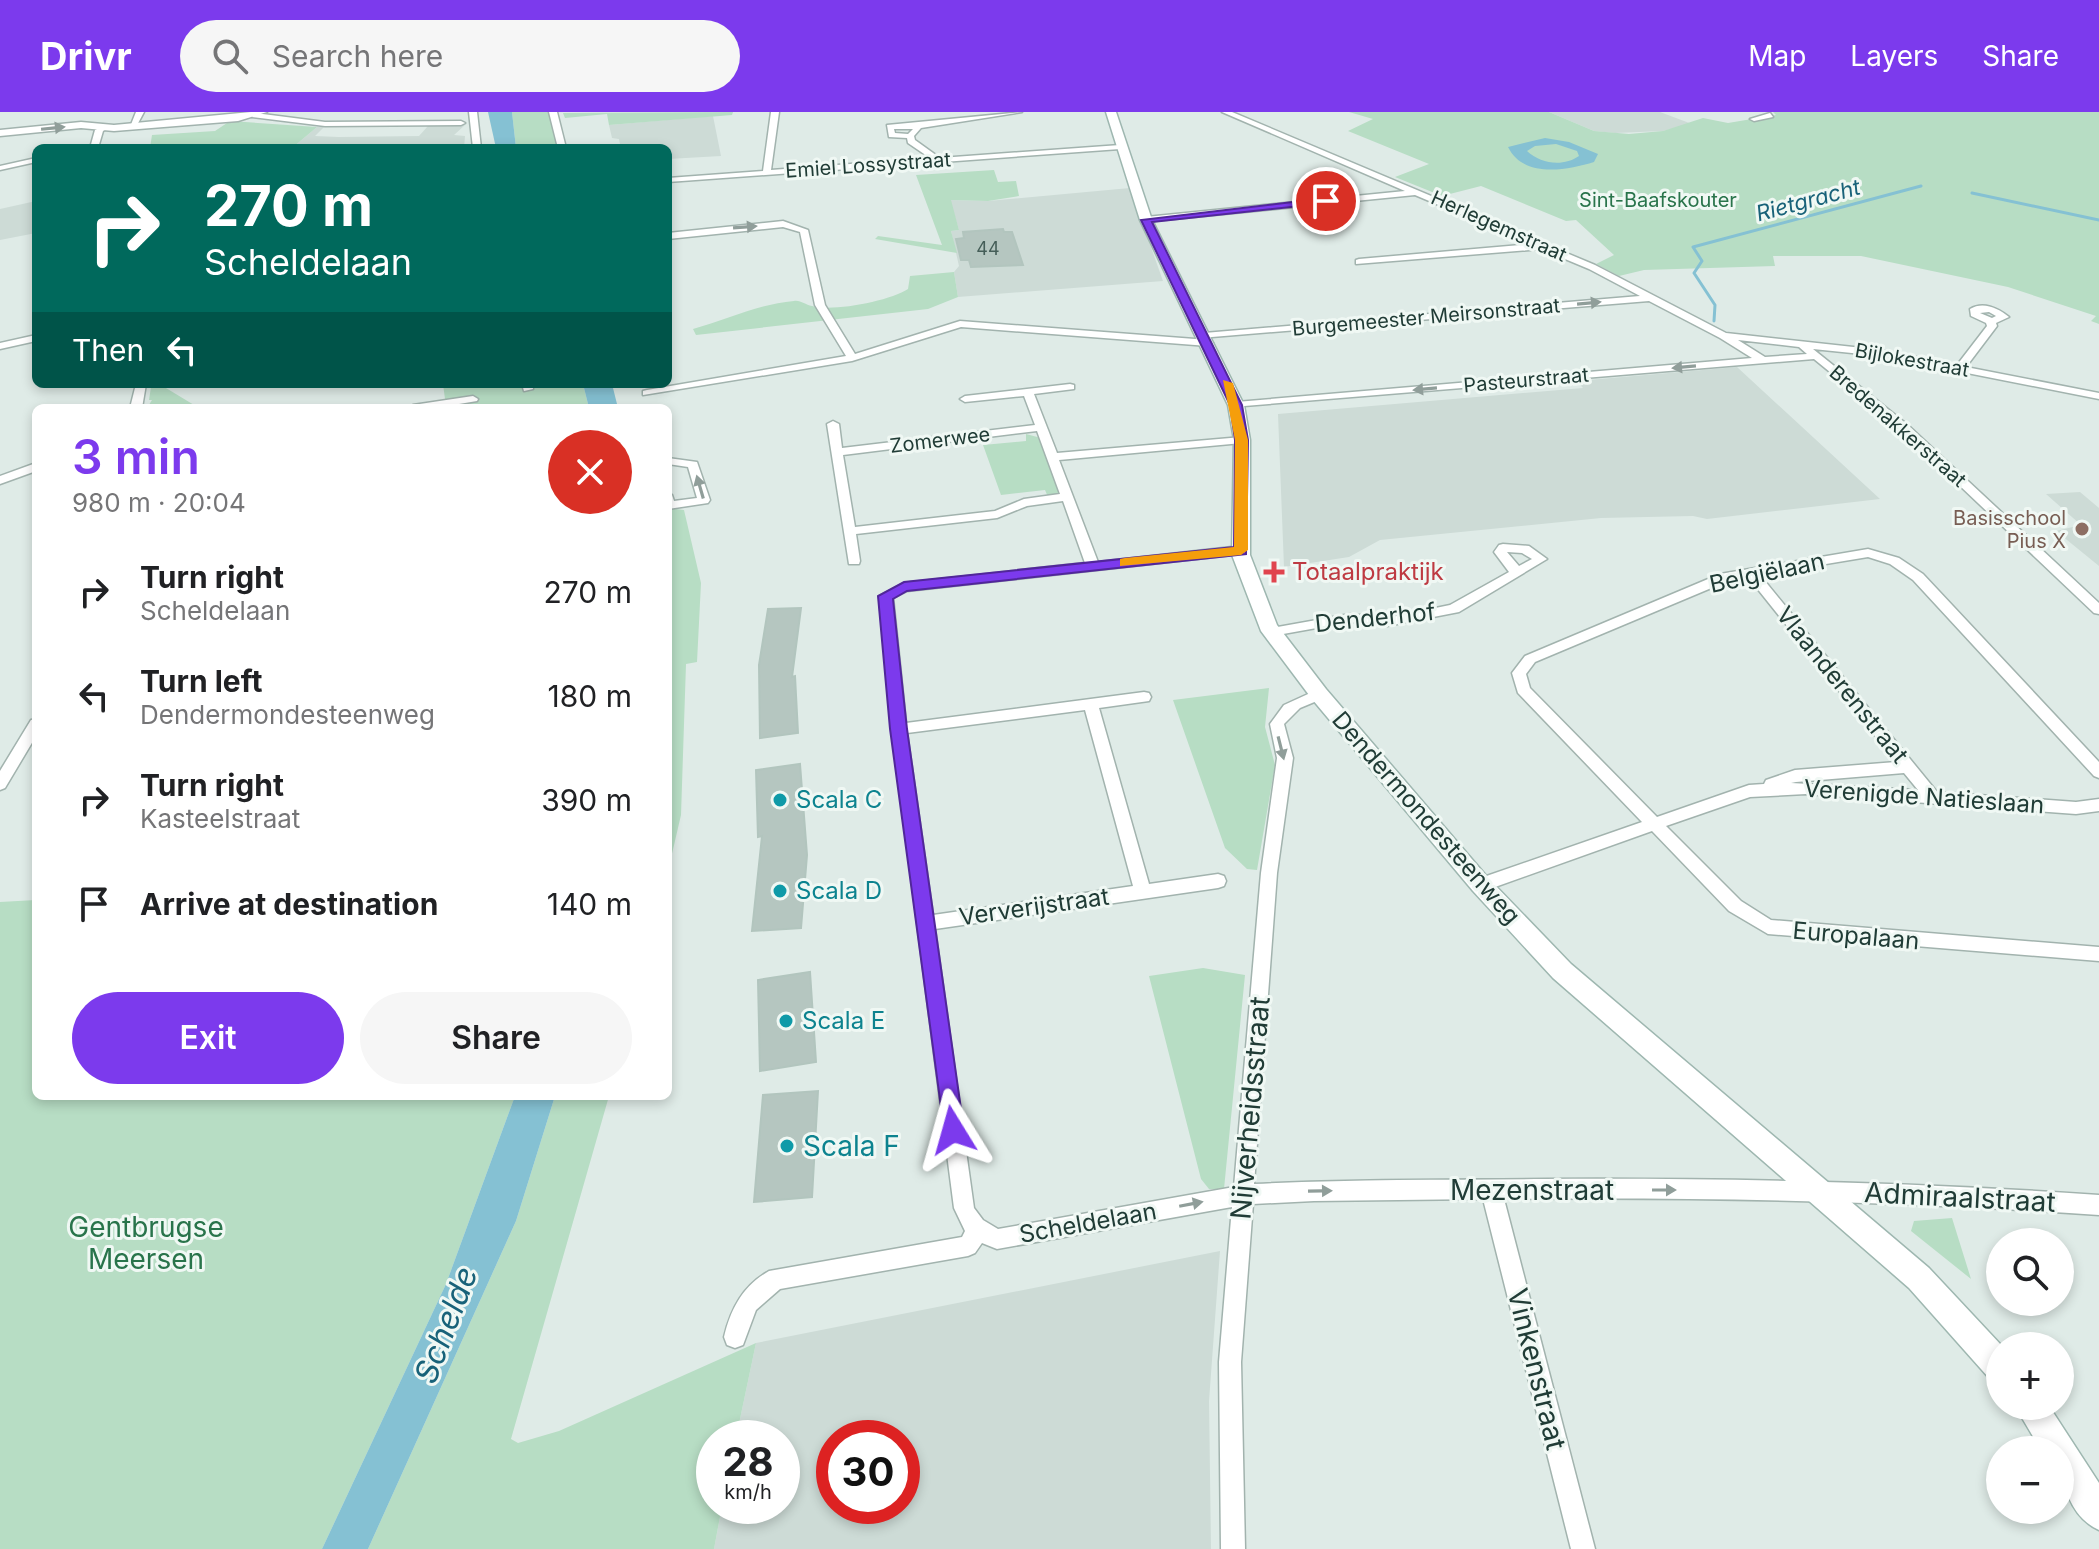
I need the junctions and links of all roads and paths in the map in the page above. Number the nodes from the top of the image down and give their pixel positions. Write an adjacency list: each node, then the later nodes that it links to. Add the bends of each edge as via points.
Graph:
1 (140, 112): 10 (street)
2 (473, 112): 16 (street)
3 (553, 112): 17 (street)
4 (775, 112): 24 (street)
5 (1018, 112): 11 (street)
6 (1111, 112): 18 (main road, Dendermondesteenweg)
7 (1226, 112): 26 (street, Herlegemstraat)
8 (259, 113): 9 (street, via 325,124); 10 (street)
9 (461, 123)
10 (133, 125): 12 (street)
11 (919, 126): 14 (street); 14 (street, via 890,127 892,135)
12 (106, 127): 13 (street, one-way to 12); 15 (street, via 99,130)
13 (0, 133)
14 (910, 136): 19 (street)
15 (96, 144)
16 (477, 144)
17 (561, 144)
18 (1120, 147): 20 (street, Emiel Lossystraat); 27 (main road, Dendermondesteenweg)
19 (924, 150): 20 (street); 22 (street)
20 (938, 160): 22 (street, Emiel Lossystraat)
21 (32, 161): 23 (street)
22 (923, 161): 24 (street, Emiel Lossystraat)
23 (0, 168)
24 (767, 173): 25 (street, Emiel Lossystraat)
25 (672, 180)
26 (1420, 192): 27 (street); 29 (street, Herlegemstraat)
27 (1146, 220): 33 (main road, Dendermondesteenweg)
28 (672, 235): 39 (street, one-way to 39, via 796,226 804,230 820,305)
29 (1545, 246): 30 (street); 31 (street, Herlegemstraat)
30 (1359, 262)
31 (1648, 298): 33 (street, Burgemeester Meirsonstraat, one-way to 31); 34 (street, Herlegemstraat)
32 (1991, 321): 41 (street)
33 (1205, 336): 39 (street, Burgemeester Meirsonstraat, via 1006,327 936,333); 51 (main road, Dendermondesteenweg)
34 (1724, 336): 36 (street, Bijlokestraat); 40 (street, Herlegemstraat)
35 (32, 339): 37 (street)
36 (1800, 343): 38 (street, Bredenakkerstraat); 41 (street, Bijlokestraat)
37 (0, 346)
38 (1817, 356): 40 (street, Pasteurstraat); 68 (street, Bredenakkerstraat, via 1905,428)
39 (852, 358): 42 (street, Burgemeester Meirsonstraat)
40 (1762, 360): 51 (street, Pasteurstraat, one-way to 51)
41 (1960, 368): 47 (street, Bijlokestraat)
42 (723, 378): 43 (street); 44 (street)
43 (672, 380)
44 (672, 385)
45 (1070, 387): 46 (street)
46 (1028, 392): 49 (street); 53 (street)
47 (2099, 396)
48 (473, 399): 50 (street)
49 (965, 399)
50 (440, 404)
51 (1236, 405): 54 (main road, Dendermondesteenweg)
52 (833, 424): 55 (street)
53 (1042, 427): 55 (street, Zomerwee); 56 (street)
54 (1242, 440): 56 (street); 63 (main road, Dendermondesteenweg)
55 (837, 452): 62 (street)
56 (1053, 457): 60 (street)
57 (672, 461): 61 (street, one-way to 57, via 704,500 693,464)
58 (32, 468): 59 (street)
59 (0, 480)
60 (1068, 497): 62 (street, via 1024,503 997,514); 65 (street)
61 (672, 505)
62 (849, 531): 64 (street)
63 (1241, 550): 65 (street); 69 (main road, Dendermondesteenweg)
64 (854, 561)
65 (1093, 566): 73 (street, via 890,592 884,601)
66 (1751, 572): 75 (street, Vlaanderenstraat); 76 (street, Belgiëlaan, via 1868,553 1901,563); 81 (street, Belgiëlaan, via 1725,577 1592,632 1530,659 1519,673 1523,690)
67 (1517, 573): 69 (street, Denderhof, via 1454,609 1387,622 1350,618)
68 (2099, 610)
69 (1272, 632): 70 (main road, Dendermondesteenweg)
70 (1319, 694): 83 (main road, Dendermondesteenweg); 89 (street, Nijverheidsstraat, one-way to 89, via 1282,713 1277,724 1285,758 1269,873)
71 (1144, 697): 72 (street)
72 (1091, 704): 73 (street); 84 (street, Ververijstraat)
73 (899, 729): 85 (street)
74 (32, 731): 77 (street)
75 (1908, 767): 78 (street, Verenigde Natieslaan, via 1795,776); 79 (street, Vlaanderenstraat)
76 (2099, 772)
77 (0, 784)
78 (1749, 791): 79 (street, Verenigde Natieslaan, via 1806,788); 81 (street, Verenigde Natieslaan)
79 (1933, 798): 80 (street, Verenigde Natieslaan)
80 (2099, 805)
81 (1655, 823): 83 (street, Verenigde Natieslaan); 86 (street, Europalaan, via 1735,906 1768,927)
82 (1218, 881): 84 (street, Ververijstraat)
83 (1481, 885): 88 (main road, Dendermondesteenweg, via 1575,984)
84 (1143, 892): 85 (street, Ververijstraat)
85 (926, 923): 91 (street, via 964,1208)
86 (2099, 954)
87 (1491, 1190): 88 (street, Mezenstraat, one-way to 88); 89 (street, Mezenstraat, one-way to 87); 97 (street, Vinkenstraat)
88 (1822, 1191): 90 (street, Admiraalstraat); 93 (main road, Dendermondesteenweg, via 1919,1278)
89 (1242, 1195): 91 (street, Scheldelaan, one-way to 89, via 997,1239); 96 (street, Nijverheidsstraat, via 1230,1362)
90 (2099, 1205)
91 (978, 1230): 92 (street, via 968,1246 777,1279 748,1300)
92 (735, 1337)
93 (1986, 1352)
94 (2040, 1420): 95 (main road)
95 (2099, 1513)
96 (1233, 1549)
97 (1583, 1549)

